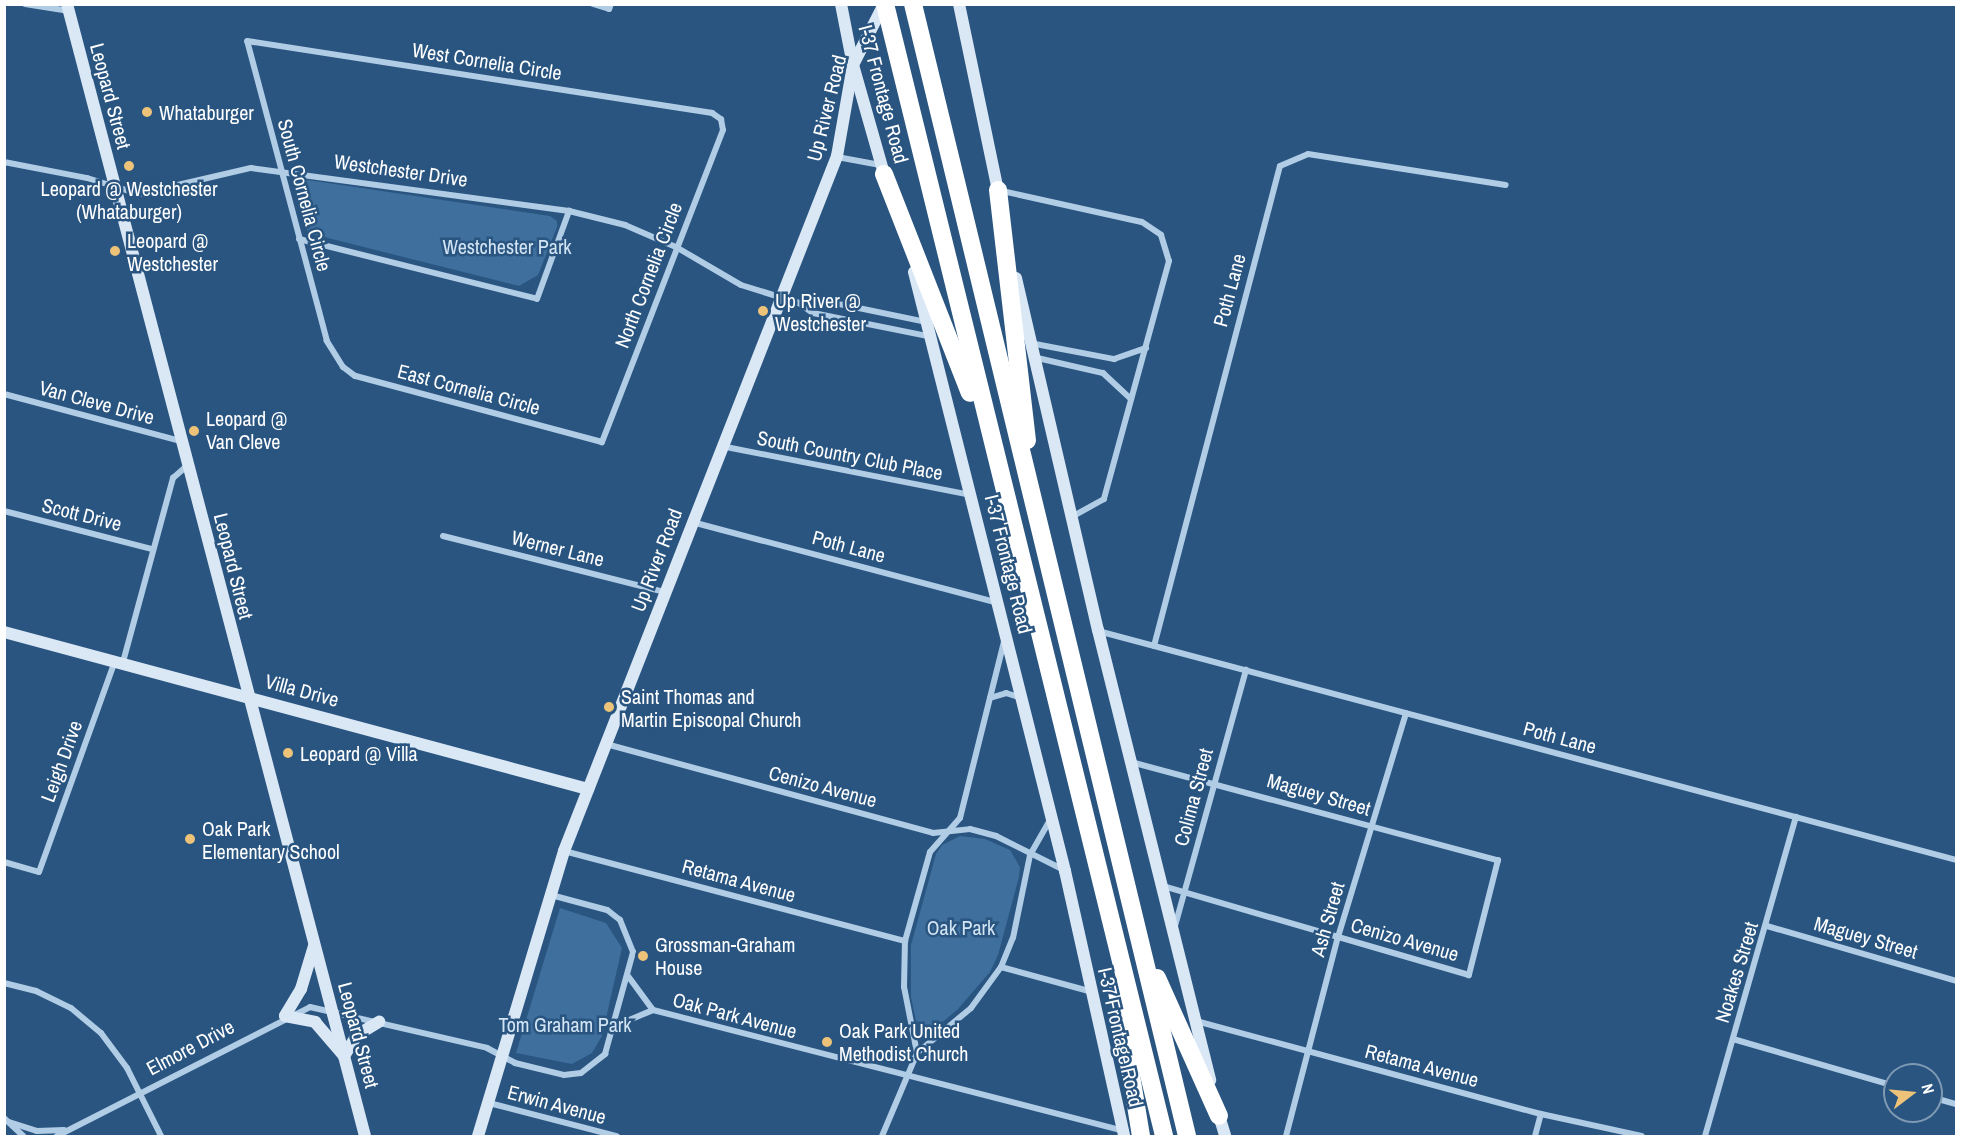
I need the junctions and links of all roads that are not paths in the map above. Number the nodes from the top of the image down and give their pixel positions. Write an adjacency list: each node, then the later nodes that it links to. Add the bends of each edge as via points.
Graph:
1 (25, 4): 8 (street)
2 (593, 4): 3 (street, via 609,9)
3 (611, 4)
4 (841, 4): 10 (main road, I-37 Frontage Road)
5 (885, 4): 10 (main road, Up River Road); 37 (highway)
6 (913, 4): 39 (highway)
7 (959, 4): 18 (main road)
8 (68, 8): 17 (main road, Leopard Street)
9 (247, 41): 11 (street, West Cornelia Circle, via 712,113); 14 (street, South Cornelia Circle)
10 (853, 65): 12 (main road, Up River Road); 15 (main road, I-37 Frontage Road)
11 (720, 119): 21 (street, North Cornelia Circle, via 723,130)
12 (837, 156): 15 (street); 22 (main road, Up River Road)
13 (4, 162): 17 (street, Westchester Drive)
14 (281, 170): 17 (street, Westchester Drive, via 251,168 218,173 139,194); 19 (street, Westchester Drive); 20 (street, South Cornelia Circle)
15 (883, 170): 24 (main road, I-37 Frontage Road); 37 (highway)
16 (1506, 185): 51 (street, Poth Lane, via 1308,154 1280,166)
17 (115, 188): 34 (main road, Leopard Street)
18 (998, 190): 26 (main road); 27 (street, via 1142,222 1161,235 1168,261); 39 (highway, via 1028,443)
19 (569, 211): 20 (street, via 537,299); 21 (street, Westchester Drive, via 625,225)
20 (299, 239): 29 (street, South Cornelia Circle)
21 (676, 247): 22 (street, Westchester Drive, via 741,285); 35 (street, North Cornelia Circle)
22 (780, 299): 23 (street, Westchester Drive); 36 (main road, Up River Road)
23 (799, 303): 24 (street, via 815,299); 25 (street, via 813,313)
24 (930, 322): 25 (main road, I-37 Frontage Road)
25 (933, 337): 40 (main road, I-37 Frontage Road)
26 (1029, 343): 28 (street); 30 (main road)
27 (1146, 348): 28 (street, via 1121,358); 33 (street)
28 (1095, 356): 31 (street)
29 (334, 357): 35 (street, East Cornelia Circle, via 355,376)
30 (1032, 357): 31 (street); 42 (main road)
31 (1092, 369): 33 (street, via 1113,379)
32 (4, 394): 34 (street, Van Cleve Drive)
33 (1131, 399): 42 (street, via 1104,499)
34 (182, 441): 38 (main road, Leopard Street)
35 (602, 442)
36 (721, 446): 40 (street, South Country Club Place); 43 (main road, Up River Road)
37 (997, 464): 65 (highway)
38 (188, 465): 45 (street, Leigh Drive, via 174,478); 54 (main road, Leopard Street)
39 (1029, 486): 76 (highway)
40 (972, 496): 47 (main road, I-37 Frontage Road)
41 (4, 511): 45 (street, Scott Drive)
42 (1071, 518): 48 (main road)
43 (691, 522): 46 (main road, Up River Road); 47 (street, Poth Lane)
44 (443, 536): 46 (street, Werner Lane)
45 (152, 549): 52 (street, Leigh Drive)
46 (664, 592): 58 (main road, Up River Road)
47 (998, 603): 50 (main road, I-37 Frontage Road)
48 (1098, 630): 51 (street, Poth Lane); 59 (main road)
49 (4, 632): 52 (main road, Villa Drive)
50 (1006, 635): 55 (street); 56 (main road, I-37 Frontage Road)
51 (1154, 646): 53 (street, Poth Lane)
52 (119, 661): 54 (main road, Villa Drive); 70 (street, Leigh Drive, via 39,872)
53 (1246, 670): 57 (street, Poth Lane); 60 (street, Colima Street)
54 (248, 696): 61 (main road, Villa Drive); 80 (main road, Leopard Street)
55 (990, 698): 56 (street, via 1006,693); 66 (street, via 960,818)
56 (1022, 699): 63 (main road, I-37 Frontage Road)
57 (1406, 713): 62 (street, Poth Lane); 64 (street, Ash Street)
58 (606, 744): 61 (main road, Up River Road); 66 (street, Cenizo Avenue, via 933,833)
59 (1131, 762): 60 (street, Maguey Street); 72 (main road)
60 (1214, 782): 64 (street, Maguey Street); 74 (street, Colima Street)
61 (588, 789): 67 (main road, Up River Road)
62 (1796, 817): 69 (street, Poth Lane); 75 (street, Noakes Street)
63 (1052, 818): 68 (street); 71 (main road, I-37 Frontage Road)
64 (1372, 826): 78 (street, Ash Street); 82 (street, Maguey Street, via 1498,860)
65 (1090, 829): 106 (highway); 114 (highway)
66 (948, 831): 68 (street, Cenizo Avenue, via 970,829 996,836); 79 (street, via 930,852)
67 (564, 852): 73 (main road, Up River Road); 79 (street, Retama Avenue)
68 (1030, 855): 71 (street, Cenizo Avenue); 81 (street, via 1018,918)
69 (1956, 860)
70 (4, 862)
71 (1065, 871): 86 (main road, I-37 Frontage Road)
72 (1160, 886): 74 (street, Cenizo Avenue); 77 (main road)
73 (551, 894): 83 (street, via 607,910 620,920 633,952); 97 (main road, Up River Road)
74 (1184, 894): 77 (street, Colima Street); 78 (street, Cenizo Avenue)
75 (1767, 926): 84 (street, Maguey Street); 93 (street, Noakes Street)
76 (1136, 930): 103 (highway); 115 (highway)
77 (1173, 932): 90 (main road)
78 (1338, 937): 82 (street, Cenizo Avenue); 94 (street, Ash Street)
79 (905, 941): 95 (street, via 904,987)
80 (314, 944): 88 (main road, Leopard Street); 89 (main road, via 301,989)
81 (1001, 967): 86 (street); 95 (street, via 971,1008)
82 (1469, 975)
83 (628, 976): 87 (street, Oak Park Avenue); 92 (street)
84 (1956, 981)
85 (4, 983): 100 (street, via 36,991 88,1020 114,1048)
86 (1089, 991): 106 (main road, I-37 Frontage Road)
87 (653, 1010): 92 (street, Oak Park Avenue); 98 (street, Oak Park Avenue)
88 (332, 1011): 89 (street, Elmore Drive, via 309,1007); 91 (street); 96 (main road, Leopard Street)
89 (285, 1016): 96 (main road, via 315,1022); 100 (street, Elmore Drive)
90 (1195, 1021): 94 (street, Retama Avenue); 103 (main road)
91 (379, 1022): 96 (main road, via 357,1035); 97 (street, via 487,1048)
92 (615, 1026): 97 (street, via 605,1054 581,1073 564,1075 514,1063)
93 (1733, 1039): 99 (street); 120 (street, Noakes Street)
94 (1307, 1051): 102 (street, Retama Avenue); 117 (street, Ash Street)
95 (917, 1053): 98 (street)
96 (344, 1056): 110 (main road, Leopard Street)
97 (502, 1056): 101 (main road, Up River Road)
98 (908, 1078): 106 (street, Oak Park Avenue); 113 (street)
99 (1883, 1083)
100 (141, 1092): 105 (street, Elmore Drive); 109 (street)
101 (489, 1103): 111 (main road, Up River Road); 112 (street, Erwin Avenue)
102 (1541, 1114): 118 (street); 119 (street, Retama Avenue)
103 (1219, 1116): 116 (main road)
104 (7, 1120): 105 (street, Elmore Drive, via 37,1131); 107 (street)
105 (66, 1130): 108 (street, Elmore Drive)
106 (1127, 1135)
107 (23, 1137)
108 (57, 1137)
109 (161, 1137)
110 (365, 1137)
111 (478, 1137)
112 (617, 1137)
113 (882, 1137)
114 (1164, 1137)
115 (1187, 1137)
116 (1225, 1137)
117 (1286, 1137)
118 (1535, 1137)
119 (1642, 1137)
120 (1705, 1137)

